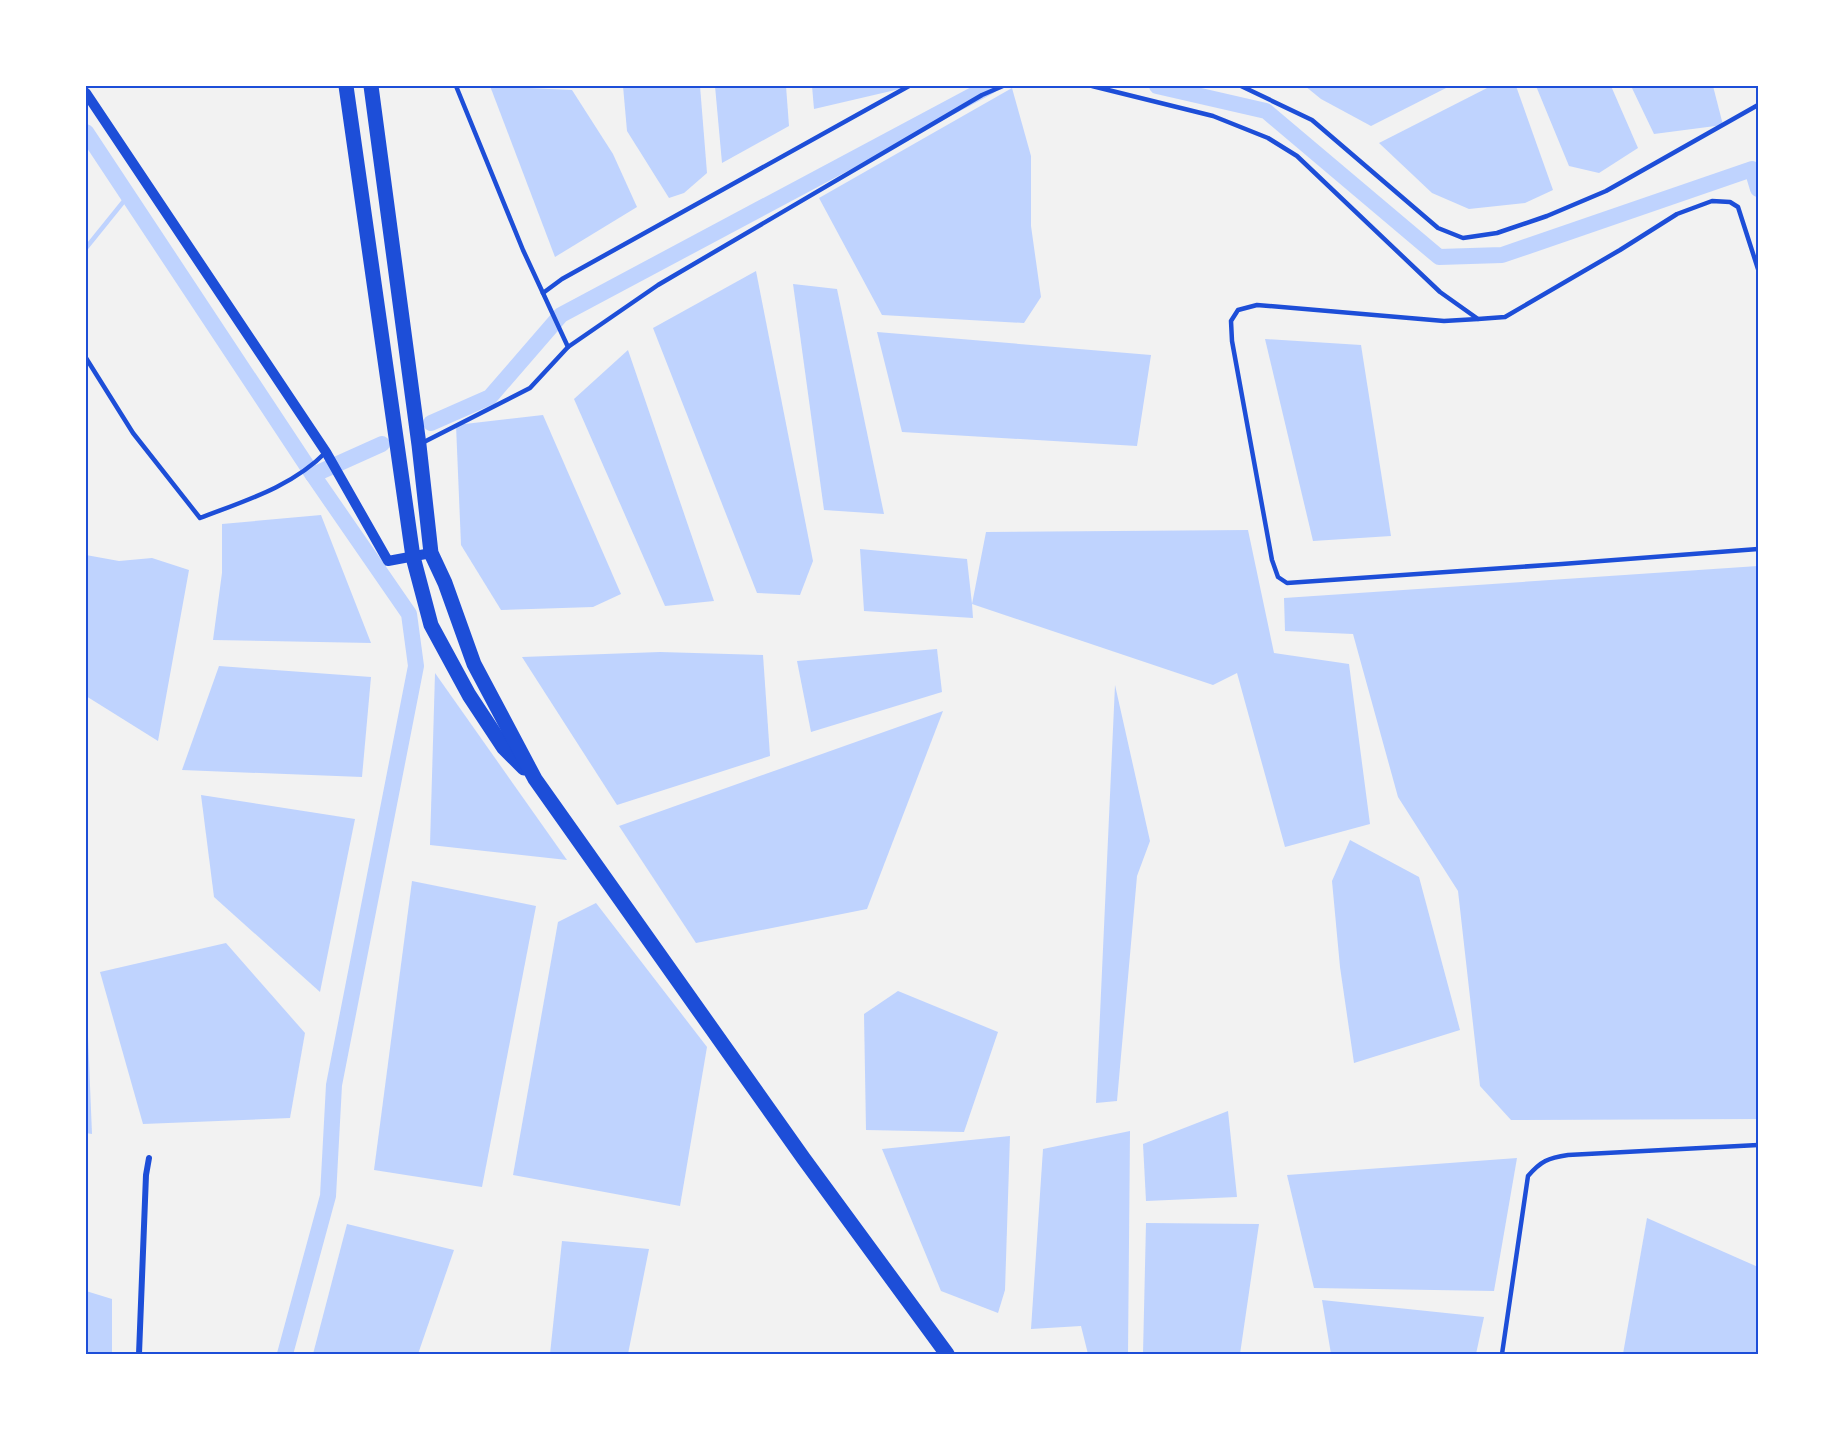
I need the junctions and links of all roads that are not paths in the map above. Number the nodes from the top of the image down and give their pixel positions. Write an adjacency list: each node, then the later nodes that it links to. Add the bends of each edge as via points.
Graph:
1 (346, 86): 19 (main road)
2 (371, 86): 15 (main road)
3 (456, 86): 11 (lane)
4 (909, 86): 11 (lane)
5 (1003, 86): 13 (lane, via 981,95 658,285)
6 (1092, 86): 12 (lane, via 1213,116 1268,138 1297,156 1440,292)
7 (1241, 86): 9 (lane, via 1312,120 1438,228 1463,238 1497,233 1606,191)
8 (86, 93): 16 (street)
9 (1758, 105)
10 (1758, 269): 12 (lane, via 1738,207 1730,202 1712,201 1677,214 1505,317)
11 (543, 293): 13 (lane)
12 (1478, 319): 17 (lane, via 1444,321 1257,305 1238,310 1231,321 1232,341 1278,577 1287,583)
13 (568, 347): 15 (lane, via 530,388)
14 (86, 358): 16 (lane, via 132,434 200,518 276,488)
15 (419, 445): 18 (main road)
16 (322, 457): 19 (street, via 345,483 388,561)
17 (1758, 549)
18 (431, 553): 19 (street); 20 (main road, via 474,664)
19 (413, 557): 20 (main road, via 431,625 469,695 504,748)
20 (535, 779): 24 (main road)
21 (1758, 1145): 25 (lane, via 1568,1155 1539,1163 1528,1176)
22 (149, 1158): 23 (street)
23 (139, 1354)
24 (947, 1354)
25 (1502, 1354)

